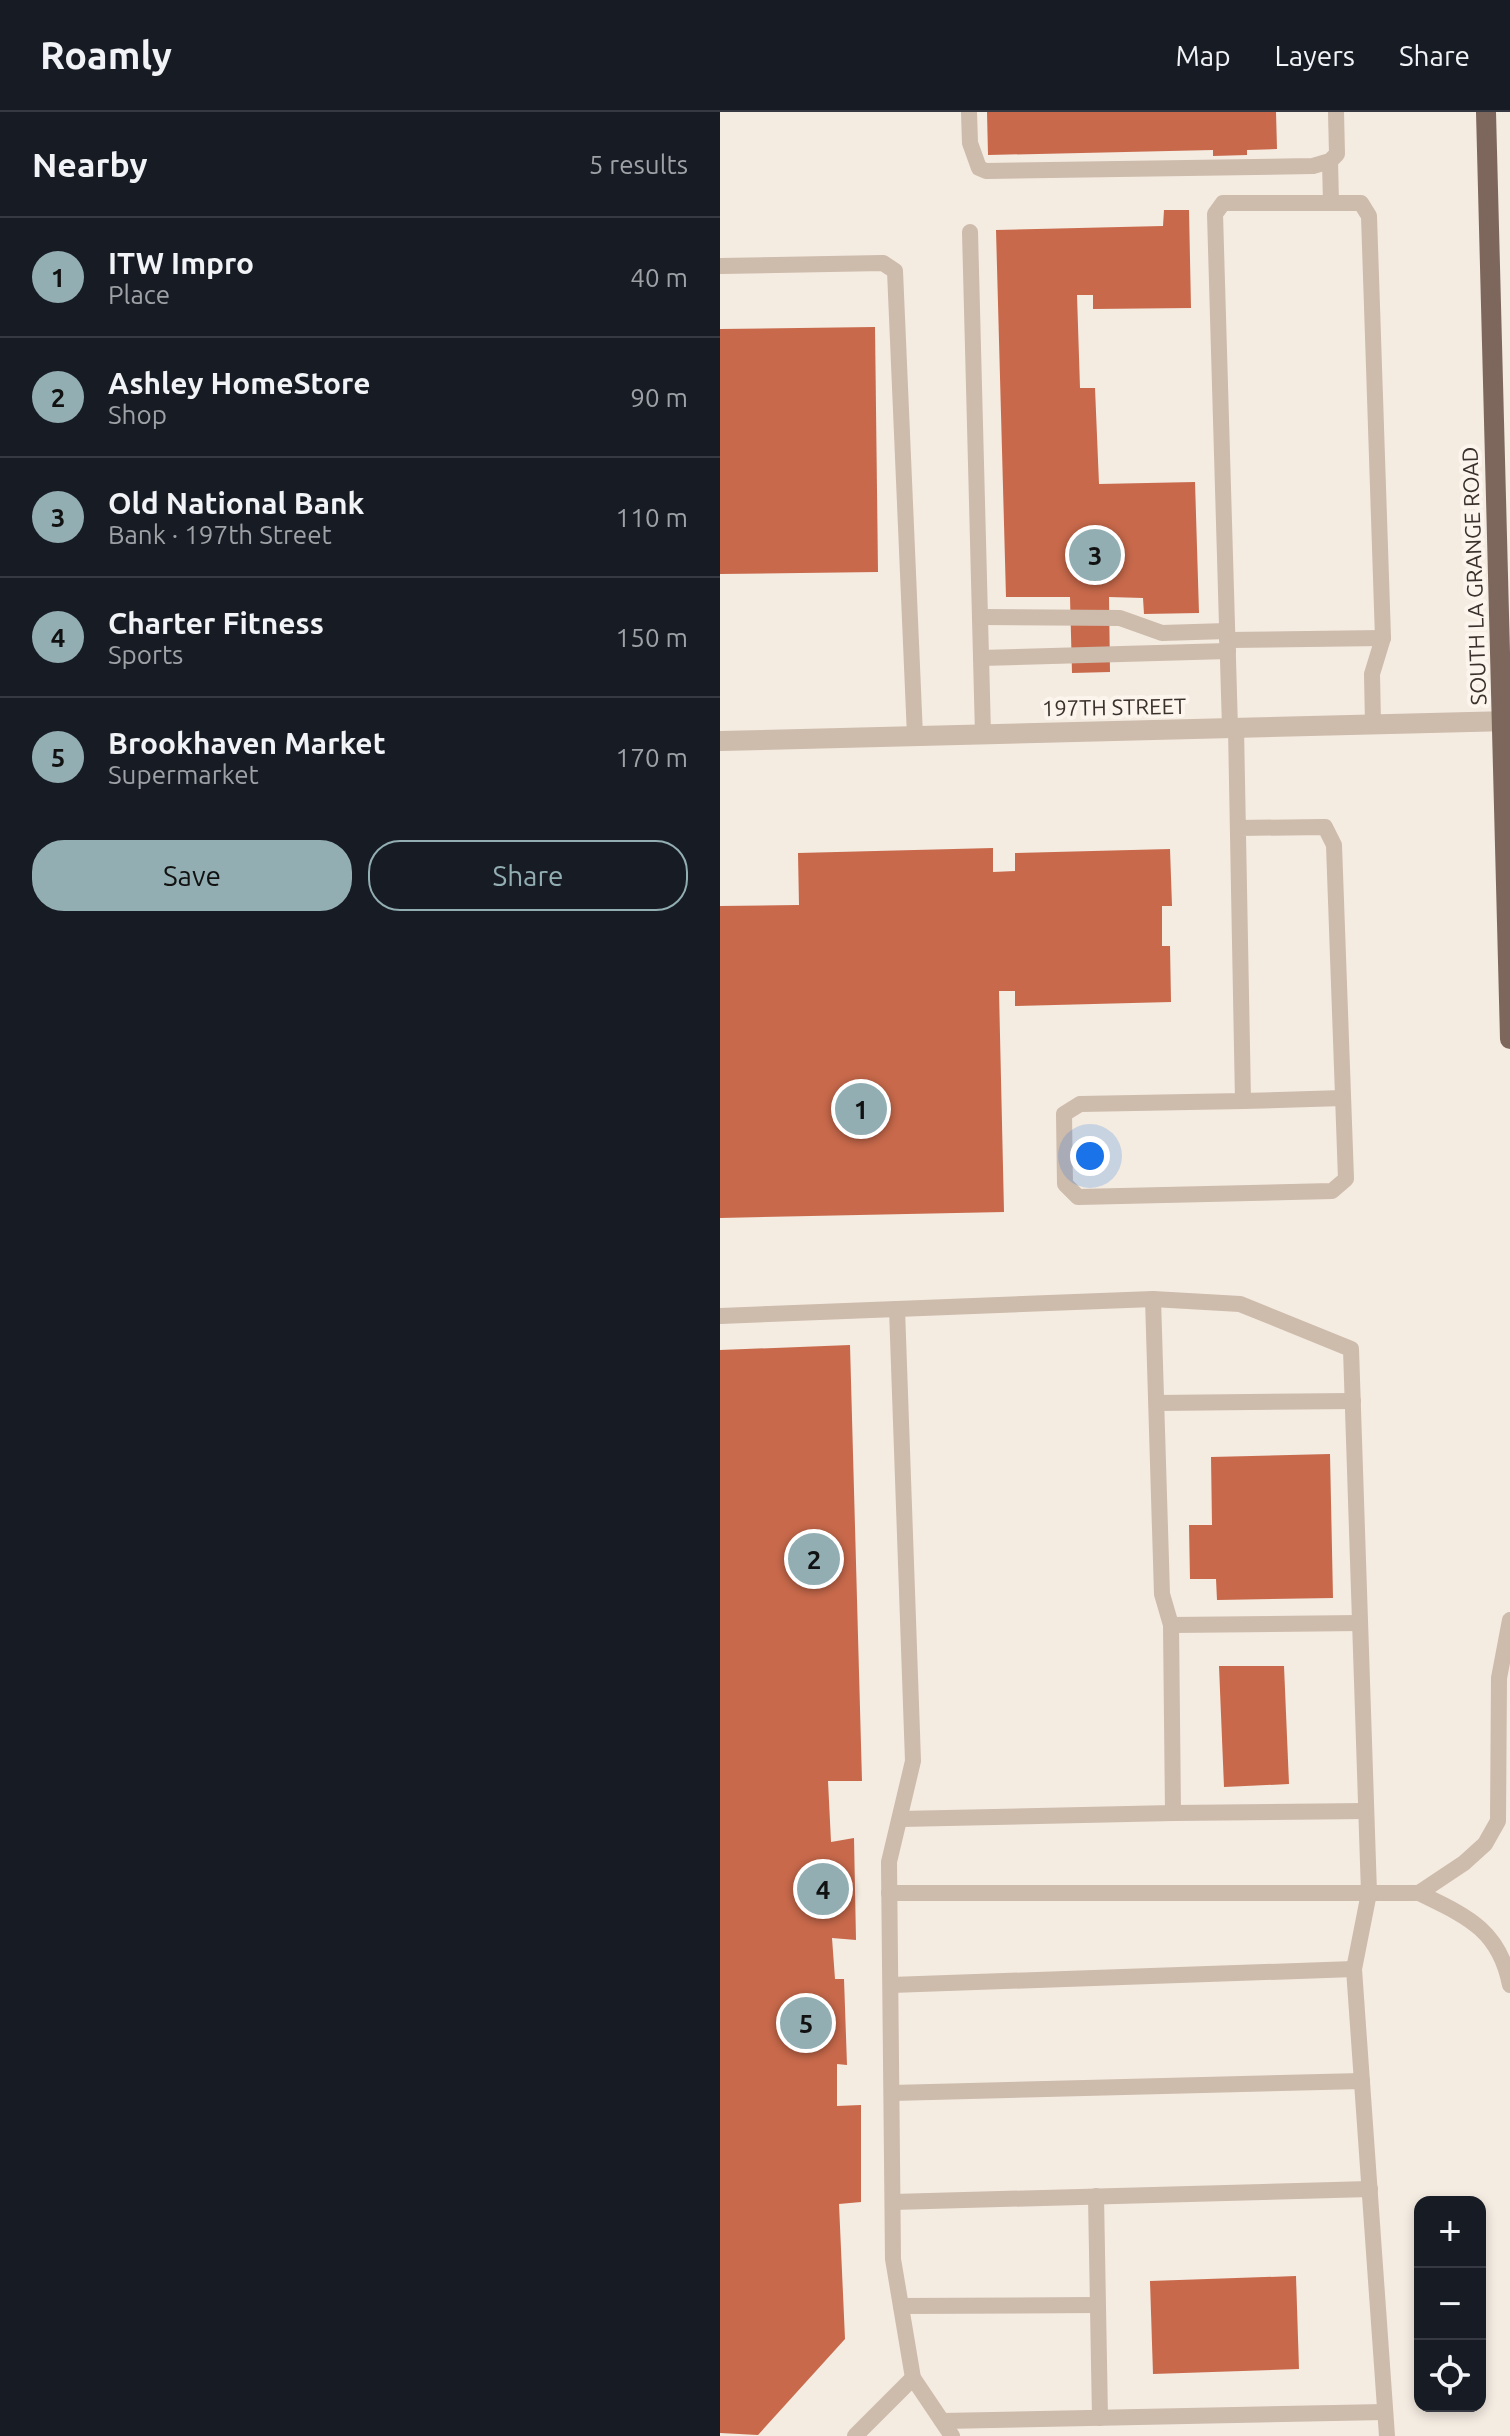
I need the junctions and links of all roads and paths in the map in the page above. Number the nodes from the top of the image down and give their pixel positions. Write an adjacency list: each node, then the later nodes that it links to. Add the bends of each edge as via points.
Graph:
1 (969, 112): 4 (lane, via 970,143 979,168 986,171 1313,166)
2 (1336, 112): 4 (lane, via 1337,154)
3 (1486, 112): 12 (main road, SOUTH LA GRANGE ROAD)
4 (1330, 161): 5 (lane)
5 (1331, 203): 9 (lane, via 1361,203 1369,216); 10 (lane, via 1223,203 1215,214)
6 (970, 232): 8 (lane)
7 (720, 266): 16 (lane, via 883,263 895,271)
8 (980, 617): 10 (lane, via 1120,618 1162,633); 11 (lane)
9 (1383, 638): 10 (lane); 13 (lane, via 1372,674)
10 (1228, 641): 11 (lane); 14 (lane)
11 (981, 658): 15 (lane)
12 (1506, 721): 13 (street, 197TH STREET); 19 (main road, SOUTH LA GRANGE ROAD)
13 (1373, 724): 14 (street, 197TH STREET)
14 (1233, 728): 15 (street, 197TH STREET); 18 (lane)
15 (983, 734): 16 (street, 197TH STREET)
16 (915, 736): 17 (street, 197TH STREET)
17 (720, 741)
18 (1238, 828): 20 (lane, via 1325,827 1334,845); 21 (lane)
19 (1510, 1039)
20 (1343, 1098): 21 (lane); 21 (lane, via 1346,1179 1332,1191 1078,1197 1065,1184 1064,1114 1080,1104)
21 (1243, 1101)
22 (1153, 1299): 23 (lane); 25 (lane, via 1240,1304 1351,1349); 26 (lane)
23 (897, 1309): 24 (lane); 32 (lane, via 913,1761)
24 (720, 1316)
25 (1353, 1401): 26 (lane); 28 (lane)
26 (1157, 1403): 29 (lane, via 1162,1594)
27 (1510, 1620): 35 (lane, via 1499,1678 1498,1821 1485,1844)
28 (1360, 1623): 29 (lane); 30 (lane)
29 (1171, 1625): 31 (lane)
30 (1366, 1811): 31 (lane); 34 (lane)
31 (1173, 1813): 32 (lane)
32 (900, 1819): 33 (lane, via 889,1862)
33 (889, 1893): 34 (lane); 37 (lane)
34 (1369, 1893): 35 (lane); 36 (lane)
35 (1419, 1893): 38 (lane, via 1489,1934 1506,1963)
36 (1354, 1969): 37 (lane); 39 (lane)
37 (891, 1985): 40 (lane)
38 (1510, 1985)
39 (1362, 2081): 40 (lane); 41 (lane)
40 (892, 2093): 43 (lane)
41 (1370, 2189): 42 (lane); 47 (lane)
42 (1096, 2196): 43 (lane); 44 (lane)
43 (893, 2202): 45 (lane, via 893,2259)
44 (1097, 2305): 45 (lane); 48 (lane)
45 (901, 2306): 46 (lane)
46 (913, 2378): 49 (lane); 50 (lane)
47 (1385, 2412): 48 (lane); 52 (lane)
48 (1100, 2418): 49 (lane)
49 (942, 2421): 51 (lane)
50 (855, 2436)
51 (952, 2436)
52 (1387, 2436)

